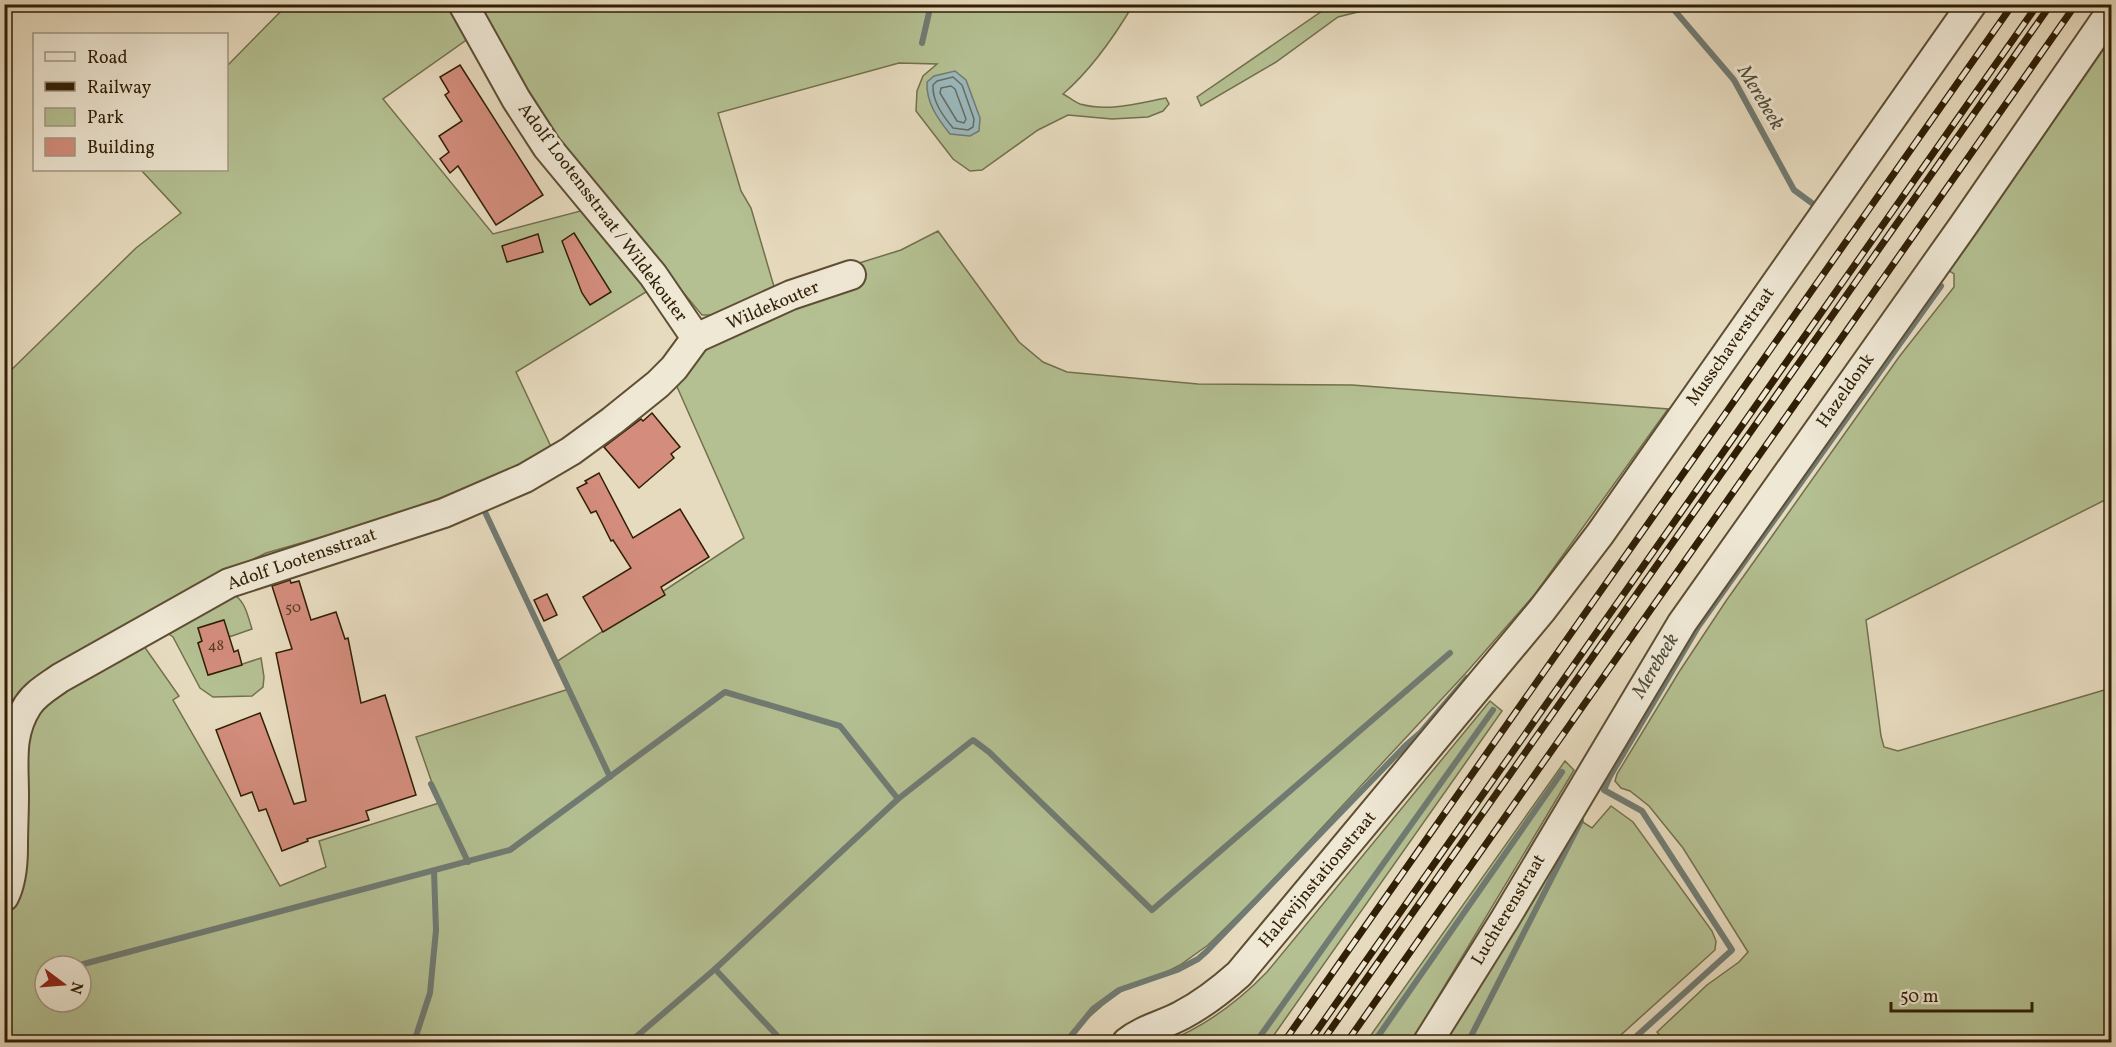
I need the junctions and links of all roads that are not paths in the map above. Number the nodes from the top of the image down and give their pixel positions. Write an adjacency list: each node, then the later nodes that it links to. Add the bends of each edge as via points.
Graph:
1 (463, 4): 5 (street, Adolf Lootensstraat / Wildekouter, via 547,147 653,275)
2 (1972, 4): 7 (street, Musschaverstraat, via 1600,534)
3 (2112, 10): 8 (street, Hazeldonk, via 1682,623)
4 (851, 275): 5 (street, Wildekouter, via 791,295)
5 (696, 338): 6 (street, Adolf Lootensstraat / Wildekouter)
6 (658, 384): 9 (street, Adolf Lootensstraat, via 572,451 525,478 451,511 229,583 40,692 18,724 12,754 13,855)
7 (1481, 684): 10 (street, Halewijnstationstraat, via 1239,974 1197,1006)
8 (1589, 778): 11 (street, Luchterenstraat)
9 (4, 897)
10 (1127, 1042)
11 (1428, 1042)

